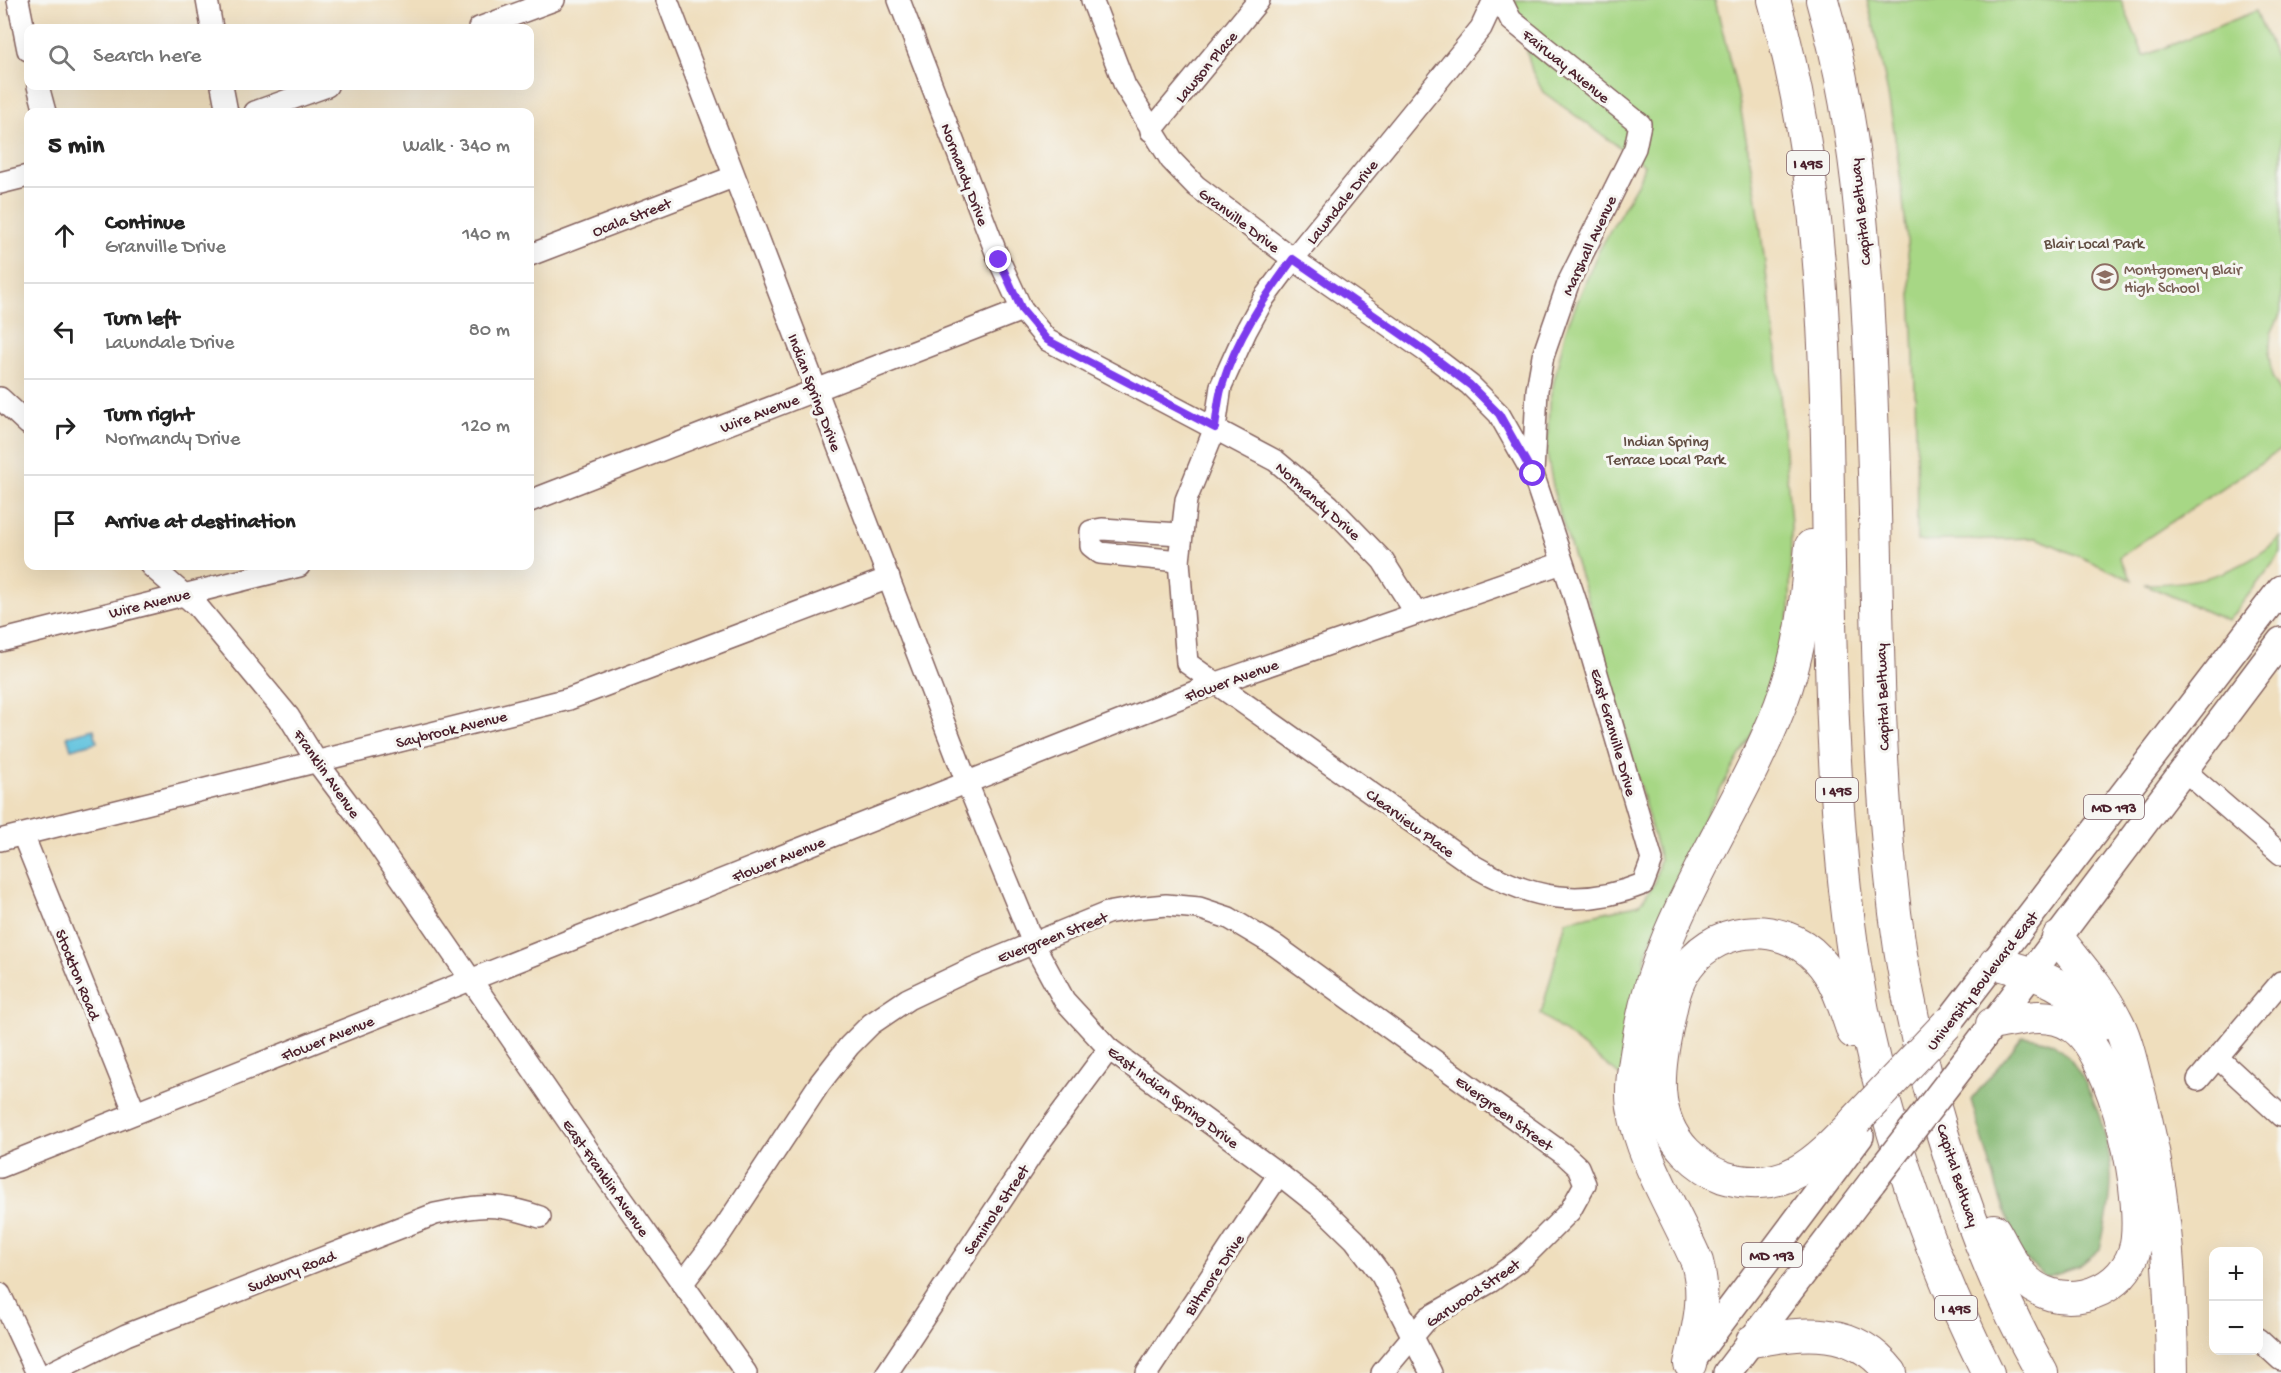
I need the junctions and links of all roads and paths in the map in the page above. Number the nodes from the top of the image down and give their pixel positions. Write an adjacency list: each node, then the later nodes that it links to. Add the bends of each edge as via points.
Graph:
1 (18, 0): 14 (street)
2 (207, 0): 12 (street)
3 (554, 0): 13 (street)
4 (667, 0): 24 (street, Indian Spring Drive)
5 (900, 0): 28 (street, Normandy Drive, via 999,260)
6 (1092, 0): 22 (street, Granville Drive, via 1125,86)
7 (1259, 0): 22 (street, Lawson Place)
8 (1494, 0): 27 (street, Lawndale Drive, via 1481,28)
9 (1501, 0): 21 (street, Fairway Avenue, via 1510,20)
10 (1774, 0): 29 (highway, I 495, via 1791,63 1808,157)
11 (1822, 0): 65 (highway, Capital Beltway / I 495, via 1846,106 1862,213 1891,879 1904,974)
12 (211, 24)
13 (490, 24)
14 (24, 30)
15 (39, 90): 18 (street)
16 (223, 90): 19 (street)
17 (316, 90): 20 (street)
18 (44, 108)
19 (226, 108)
20 (266, 108)
21 (1640, 124): 32 (street, Marshall Avenue, via 1635,148 1569,281 1543,356 1537,390)
22 (1151, 131): 27 (street, Granville Drive, via 1196,186)
23 (24, 177): 25 (street)
24 (733, 177): 26 (street, Ocala Street); 30 (street, Indian Spring Drive)
25 (0, 183)
26 (534, 253)
27 (1293, 259): 31 (street, Lawndale Drive, via 1246,331 1221,386); 32 (street, Granville Drive, via 1470,385 1499,414)
28 (1022, 310): 30 (street, Wire Avenue); 31 (street, Normandy Drive, via 1047,340)
29 (1822, 330): 73 (highway, I 495, via 1834,741 1852,944 1868,1035 1895,1137); 80 (highway, via 1813,519 1803,629 1796,658 1775,718 1661,952 1648,993 1633,1075 1632,1105 1638,1130 1702,1281 1701,1317)
30 (814, 390): 33 (street, Wire Avenue); 39 (street, Indian Spring Drive)
31 (1215, 428): 34 (street, Lawndale Drive, via 1186,500); 42 (street, Normandy Drive, via 1276,461 1329,505 1383,561)
32 (1533, 474): 36 (street, Granville Drive)
33 (534, 499)
34 (1180, 534): 35 (street, Lawndale Drive); 35 (street, via 1091,531 1091,546 1100,553)
35 (1179, 561): 45 (street, Lawndale Drive, via 1187,663)
36 (1562, 563): 42 (street, Flower Avenue); 52 (street, East Granville Drive, via 1652,860 1643,884)
37 (157, 570): 40 (street, Franklin Avenue)
38 (262, 570): 40 (street, Wire Avenue)
39 (889, 578): 46 (street, Saybrook Avenue, via 569,699); 48 (street, Indian Spring Drive)
40 (171, 580): 43 (street, Wire Avenue); 46 (street, Franklin Avenue, via 289,717)
41 (2281, 589): 55 (main road, University Boulevard East / MD 193)
42 (1416, 613): 45 (street, Flower Avenue)
43 (0, 641)
44 (2281, 641): 47 (main road, MD 193)
45 (1217, 683): 48 (street, Flower Avenue); 52 (street, Clearview Place, via 1505,884 1568,899 1599,898)
46 (317, 762): 49 (street, Saybrook Avenue); 57 (street, Franklin Avenue)
47 (2185, 771): 51 (street); 53 (main road, MD 193)
48 (967, 783): 54 (street, East Indian Spring Drive); 57 (street, Flower Avenue)
49 (23, 835): 50 (street, Saybrook Avenue); 66 (street, Stockton Road)
50 (0, 840)
51 (2281, 854)
52 (1628, 890)
53 (2058, 938): 56 (main road, MD 193); 64 (highway, via 2118,1021)
54 (1034, 943): 61 (street, East Indian Spring Drive, via 1064,1000); 71 (street, Evergreen Street, via 1107,914 1136,908 1199,908 1229,918 1276,946 1565,1155 1578,1167); 74 (street, Evergreen Street, via 908,999 849,1046)
55 (1995, 963): 56 (highway); 59 (main road, University Boulevard East / MD 193)
56 (2031, 973): 60 (main road, MD 193); 64 (highway, via 2072,992 2087,1006 2120,1054)
57 (470, 980): 66 (street, Flower Avenue); 74 (street, East Franklin Avenue)
58 (2281, 982): 62 (street)
59 (1947, 1024): 68 (highway, bridge)
60 (1992, 1024): 65 (highway, via 2033,1017 2057,1019 2073,1026 2096,1054 2121,1119 2135,1188 2134,1251 2123,1271 2107,1286 2088,1295 2065,1298 2042,1292 2023,1277 1989,1220); 77 (main road, MD 193, bridge)
61 (1109, 1049): 70 (street, East Indian Spring Drive); 84 (street, Seminole Street, via 1042,1139)
62 (2218, 1058): 63 (street); 67 (street)
63 (2198, 1080)
64 (2144, 1108): 92 (highway, via 2165,1213)
65 (1938, 1112): 91 (highway, Capital Beltway / I 495, via 1973,1220 2007,1305)
66 (135, 1113): 69 (street, Flower Avenue)
67 (2281, 1116)
68 (1858, 1128): 73 (highway, via 1799,1172 1777,1180 1739,1181 1718,1175 1697,1163 1679,1145 1666,1123 1658,1077 1674,995 1692,961 1725,937 1743,932 1785,936 1818,959 1839,994); 80 (main road, MD 193)
69 (0, 1167)
70 (1279, 1174): 76 (street, East Indian Spring Drive, via 1355,1240 1382,1276); 85 (street, Biltmore Drive)
71 (1585, 1184): 76 (street, Garwood Street, via 1570,1211 1525,1256 1490,1282 1429,1317)
72 (540, 1217): 82 (street, Sudbury Road, via 512,1208 477,1205 435,1214 126,1335)
73 (1929, 1240): 90 (highway, I 495)
74 (682, 1284): 83 (street, East Franklin Avenue)
75 (0, 1294): 81 (street)
76 (1413, 1335): 86 (street, Garwood Street); 87 (street, East Indian Spring Drive)
77 (1752, 1341): 88 (main road, MD 193); 89 (highway, via 1822,1333 1868,1351)
78 (2263, 1343): 79 (street)
79 (2281, 1360)
80 (1686, 1368)
81 (37, 1373)
82 (50, 1373)
83 (746, 1373)
84 (887, 1373)
85 (1147, 1373)
86 (1383, 1373)
87 (1431, 1373)
88 (1727, 1373)
89 (1891, 1373)
90 (1988, 1373)
91 (2042, 1373)
92 (2172, 1373)

